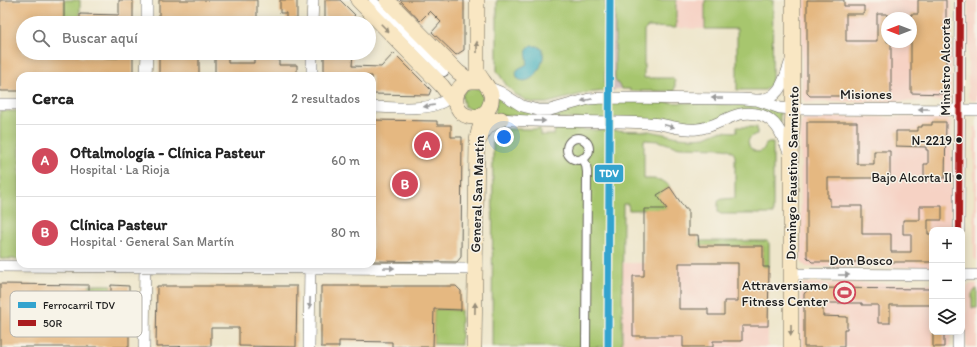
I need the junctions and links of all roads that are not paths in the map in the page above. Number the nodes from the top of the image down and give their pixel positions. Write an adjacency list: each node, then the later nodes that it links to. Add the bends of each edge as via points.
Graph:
1 (147, 0): 9 (street)
2 (313, 0): 10 (street)
3 (358, 0): 16 (main road, one-way to 16)
4 (373, 0): 16 (street)
5 (387, 0): 16 (main road)
6 (477, 0): 17 (main road, General San Martín, one-way to 6, via 479,76)
7 (793, 0): 11 (main road, Domingo Faustino Sarmiento)
8 (960, 0): 23 (street, Ministro Alcorta)
9 (147, 16)
10 (312, 16)
11 (793, 55): 18 (street, via 783,84 776,94); 22 (main road, Domingo Faustino Sarmiento)
12 (146, 60): 14 (street)
13 (312, 60): 15 (street)
14 (146, 72)
15 (312, 72)
16 (445, 73): 17 (main road); 17 (main road, via 465,77)
17 (469, 90): 18 (street, one-way to 17, via 604,98 589,99 550,110 538,110 522,106 500,92); 21 (street, one-way to 21, via 427,107); 25 (main road, General San Martín, via 491,98 491,103); 25 (main road, via 458,109 466,115)
18 (756, 100): 22 (street, Misiones, via 780,108)
19 (0, 104): 20 (street)
20 (16, 104)
21 (376, 107)
22 (793, 109): 23 (street, Misiones, one-way to 22); 29 (main road, Domingo Faustino Sarmiento)
23 (960, 110): 24 (street, Misiones); 30 (street, Ministro Alcorta)
24 (977, 110)
25 (480, 115): 26 (street); 27 (main road, General San Martín)
26 (501, 120): 27 (main road, via 484,129); 29 (street, one-way to 29, via 651,123 691,130 709,126 738,114 756,114 775,124)
27 (477, 146): 36 (main road, General San Martín)
28 (583, 158): 45 (street, via 587,172)
29 (791, 158): 37 (main road, Domingo Faustino Sarmiento)
30 (959, 227)
31 (0, 266): 32 (street)
32 (16, 266)
33 (376, 267): 36 (street, one-way to 36)
34 (144, 268): 42 (street)
35 (310, 268): 43 (street, one-way to 43)
36 (475, 269): 44 (main road, General San Martín, one-way to 36)
37 (791, 274): 38 (street, Don Bosco, one-way to 38); 46 (main road, Domingo Faustino Sarmiento, one-way to 46)
38 (929, 275)
39 (965, 275): 40 (street)
40 (977, 275)
41 (958, 335): 47 (street)
42 (144, 347)
43 (310, 347)
44 (474, 347)
45 (586, 347)
46 (791, 347)
47 (958, 347)

